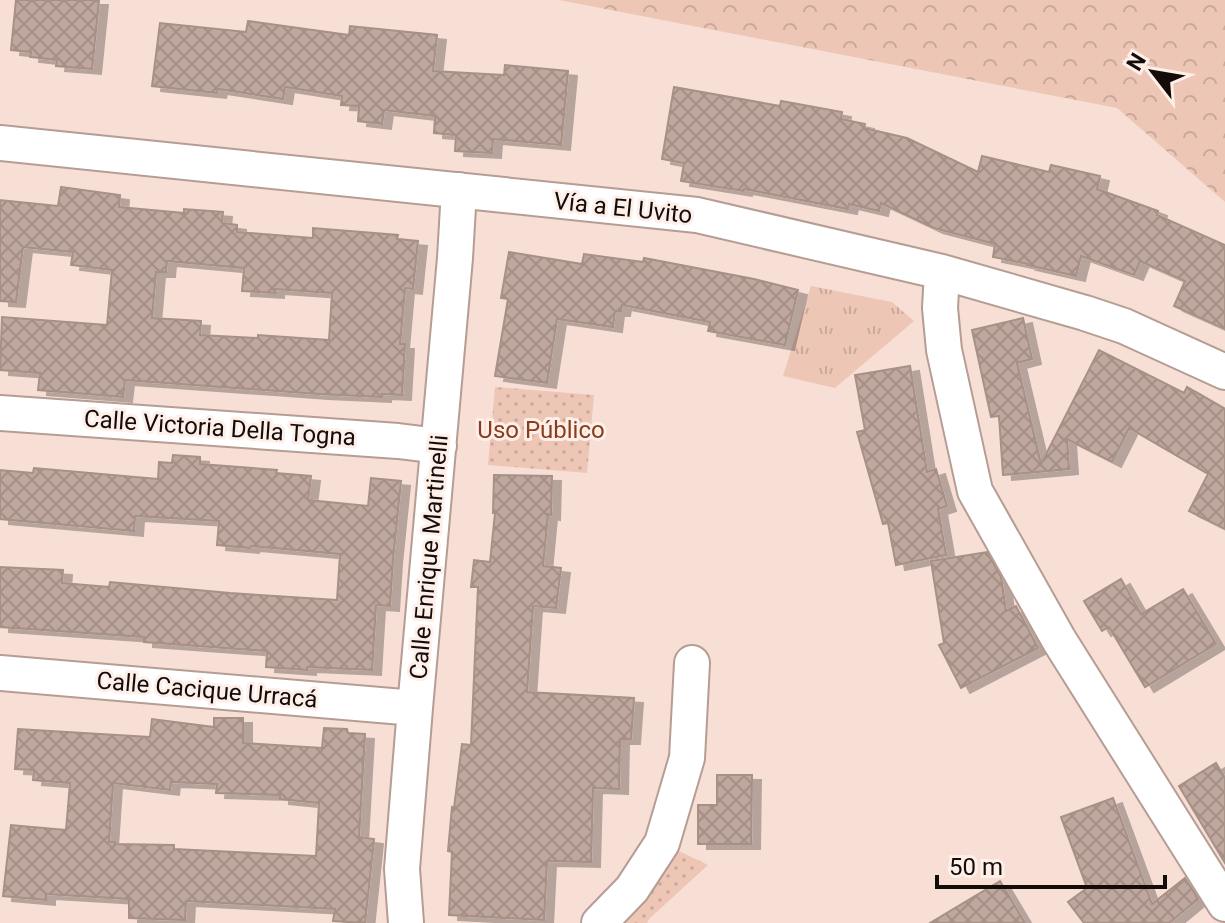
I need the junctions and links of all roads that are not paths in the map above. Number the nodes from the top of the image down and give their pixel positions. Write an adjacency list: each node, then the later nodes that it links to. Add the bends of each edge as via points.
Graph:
1 (0, 143): 2 (street, Vía a El Uvito)
2 (459, 190): 3 (street, Vía a El Uvito, via 697,215); 6 (street, Calle Enrique Martinelli)
3 (942, 272): 4 (street, Vía a El Uvito, via 1124,326); 10 (street, via 944,350 975,491 1059,640)
4 (1225, 372)
5 (0, 413): 6 (street, Calle Victoria Della Togna)
6 (439, 446): 9 (street, Calle Enrique Martinelli)
7 (692, 663): 12 (street, via 687,758 662,843 632,889)
8 (0, 673): 9 (street, Calle Cacique Urracá)
9 (415, 708): 11 (street, Calle Enrique Martinelli, via 402,869)
10 (1225, 904)
11 (406, 923)
12 (599, 923)

